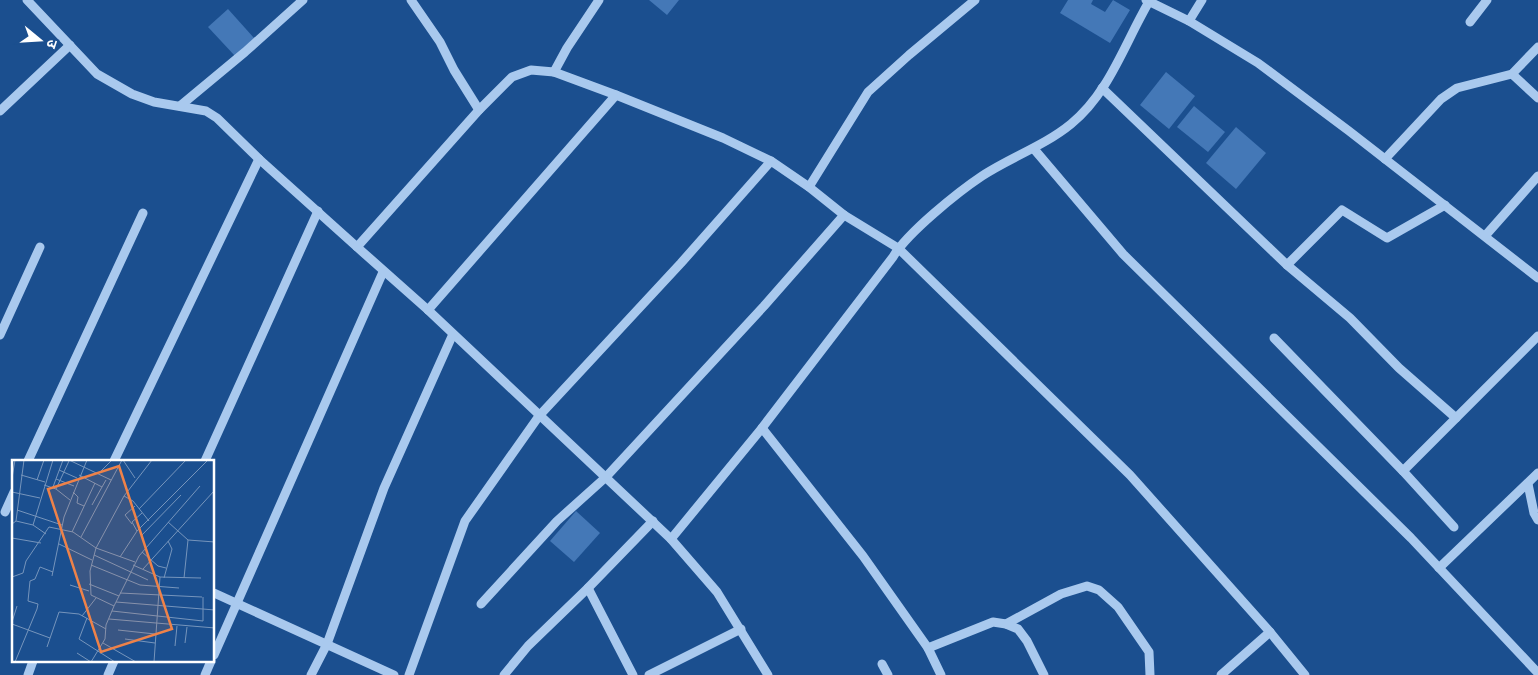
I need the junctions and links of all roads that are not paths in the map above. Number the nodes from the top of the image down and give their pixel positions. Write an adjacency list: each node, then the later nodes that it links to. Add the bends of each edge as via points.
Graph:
1 (27, 0): 11 (street)
2 (303, 0): 18 (street)
3 (411, 0): 19 (street, via 440,42)
4 (599, 0): 13 (street)
5 (975, 0): 26 (street, via 868,92)
6 (1202, 0): 9 (street)
7 (1487, 0): 10 (street)
8 (1148, 1): 9 (street); 15 (street)
9 (1189, 21): 23 (street, via 1258,63)
10 (1470, 22)
11 (70, 44): 18 (street, via 97,74 132,94); 20 (street)
12 (1538, 48): 14 (street)
13 (554, 72): 16 (street); 19 (street, via 531,70 512,77)
14 (1512, 74): 17 (street); 23 (street, via 1457,88 1441,100)
15 (1102, 88): 21 (street, via 1096,99 1071,124); 35 (street)
16 (616, 95): 24 (street); 38 (street)
17 (1538, 98)
18 (180, 106): 22 (street, via 206,111 217,118)
19 (479, 110): 33 (street)
20 (0, 111)
21 (1034, 149): 34 (street, via 982,176 933,214); 59 (street, via 1123,254)
22 (259, 159): 28 (street); 47 (street)
23 (1385, 160): 27 (street)
24 (771, 161): 26 (street); 43 (street)
25 (1538, 176): 31 (street)
26 (809, 187): 30 (street)
27 (1445, 205): 31 (street); 35 (street, via 1387,238 1342,210)
28 (318, 211): 33 (street); 48 (street)
29 (143, 213): 46 (street)
30 (844, 215): 34 (street); 51 (street)
31 (1485, 236): 37 (street)
32 (40, 247): 40 (street)
33 (356, 247): 36 (street)
34 (898, 248): 45 (street); 66 (street, via 1130,474)
35 (1287, 265): 44 (street, via 1350,318 1399,368)
36 (384, 272): 38 (street); 62 (street)
37 (1538, 278)
38 (428, 310): 39 (street)
39 (453, 334): 43 (street); 67 (street, via 384,488)
40 (0, 335)
41 (1538, 336): 44 (street)
42 (1274, 338): 49 (street)
43 (539, 416): 51 (street); 80 (street, via 464,521)
44 (1456, 418): 49 (street)
45 (762, 428): 58 (street); 68 (street, via 863,556)
46 (28, 460)
47 (114, 460)
48 (205, 460)
49 (1403, 471): 57 (street)
50 (1538, 473): 52 (street)
51 (606, 477): 56 (street); 63 (street, via 557,521)
52 (1528, 484): 55 (street); 59 (street)
53 (12, 497): 54 (street)
54 (6, 512)
55 (1538, 520)
56 (653, 521): 58 (street); 60 (street)
57 (1454, 527)
58 (671, 539): 65 (street, via 717,592)
59 (1439, 568): 74 (street)
60 (588, 588): 81 (street, via 528,646); 82 (street)
61 (215, 593): 62 (street)
62 (238, 602): 67 (street); 69 (street)
63 (481, 604)
64 (1006, 624): 68 (street, via 993,622); 87 (street, via 1018,629); 88 (street, via 1061,594 1087,586 1099,590 1118,607 1149,652)
65 (741, 629): 83 (street); 84 (street)
66 (1270, 632): 89 (street); 90 (street)
67 (327, 644): 78 (street); 79 (street)
68 (928, 648): 86 (street)
69 (215, 653)
70 (33, 662): 75 (street)
71 (114, 662): 76 (street)
72 (211, 662): 77 (street)
73 (882, 664): 85 (street)
74 (1538, 673)
75 (28, 675)
76 (108, 675)
77 (205, 675)
78 (311, 675)
79 (394, 675)
80 (409, 675)
81 (504, 675)
82 (633, 675)
83 (649, 675)
84 (768, 675)
85 (888, 675)
86 (941, 675)
87 (1044, 675)
88 (1150, 675)
89 (1221, 675)
90 (1305, 675)

